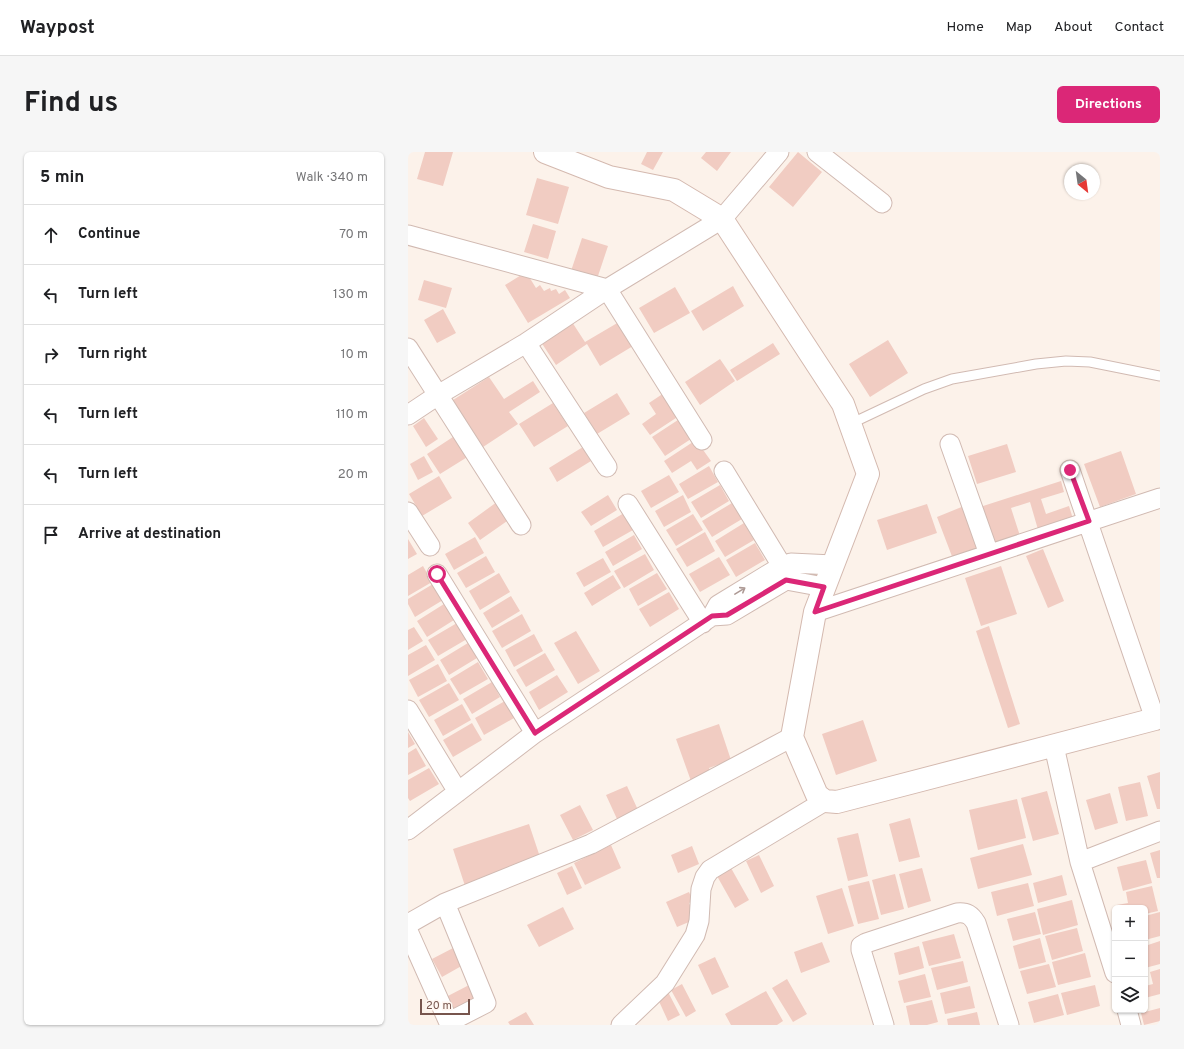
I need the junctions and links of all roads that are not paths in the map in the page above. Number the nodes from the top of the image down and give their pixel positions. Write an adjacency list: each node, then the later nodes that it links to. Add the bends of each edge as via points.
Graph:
1 (545, 152): 5 (street, via 610,177 674,190)
2 (779, 152): 5 (street)
3 (817, 152): 4 (street)
4 (882, 203)
5 (722, 219): 7 (street); 13 (street, via 843,404)
6 (409, 238): 7 (street)
7 (607, 289): 8 (street); 14 (street)
8 (526, 343): 11 (street); 16 (street)
9 (408, 348): 11 (street)
10 (1160, 376): 13 (lane, via 1090,362 1036,364 952,379 924,389)
11 (438, 395): 12 (street); 23 (street)
12 (408, 415)
13 (850, 424): 26 (street, via 868,474)
14 (702, 440)
15 (950, 444): 25 (street)
16 (607, 467)
17 (1070, 470): 22 (street)
18 (724, 471): 27 (street)
19 (1160, 498): 22 (street)
20 (628, 504): 31 (street)
21 (408, 512): 24 (street)
22 (1089, 521): 25 (street); 33 (street)
23 (521, 525)
24 (430, 546)
25 (988, 554): 30 (street)
26 (833, 565): 27 (street, via 791,563); 29 (street)
27 (782, 566): 31 (street, one-way to 27, via 718,604)
28 (437, 574): 34 (street)
29 (824, 587): 30 (street); 31 (street, via 786,580 727,615)
30 (815, 612): 35 (street)
31 (708, 620): 34 (street)
32 (408, 710): 37 (street)
33 (1158, 718): 36 (street)
34 (535, 733): 37 (street)
35 (792, 737): 38 (street, via 817,795); 42 (street, via 591,844)
36 (1054, 746): 38 (street, via 837,802); 41 (street)
37 (458, 792): 39 (street)
38 (825, 801): 47 (street, via 710,870 701,889 699,921 695,935 666,983)
39 (408, 830)
40 (1160, 831): 41 (street)
41 (1080, 862): 45 (street)
42 (445, 903): 43 (street); 46 (street, via 486,1003)
43 (408, 924)
44 (408, 931): 46 (street)
45 (1112, 963)
46 (450, 1024)
47 (621, 1025)
48 (884, 1025): 49 (street, via 861,946 963,912 968,913 976,923)
49 (1009, 1025)

